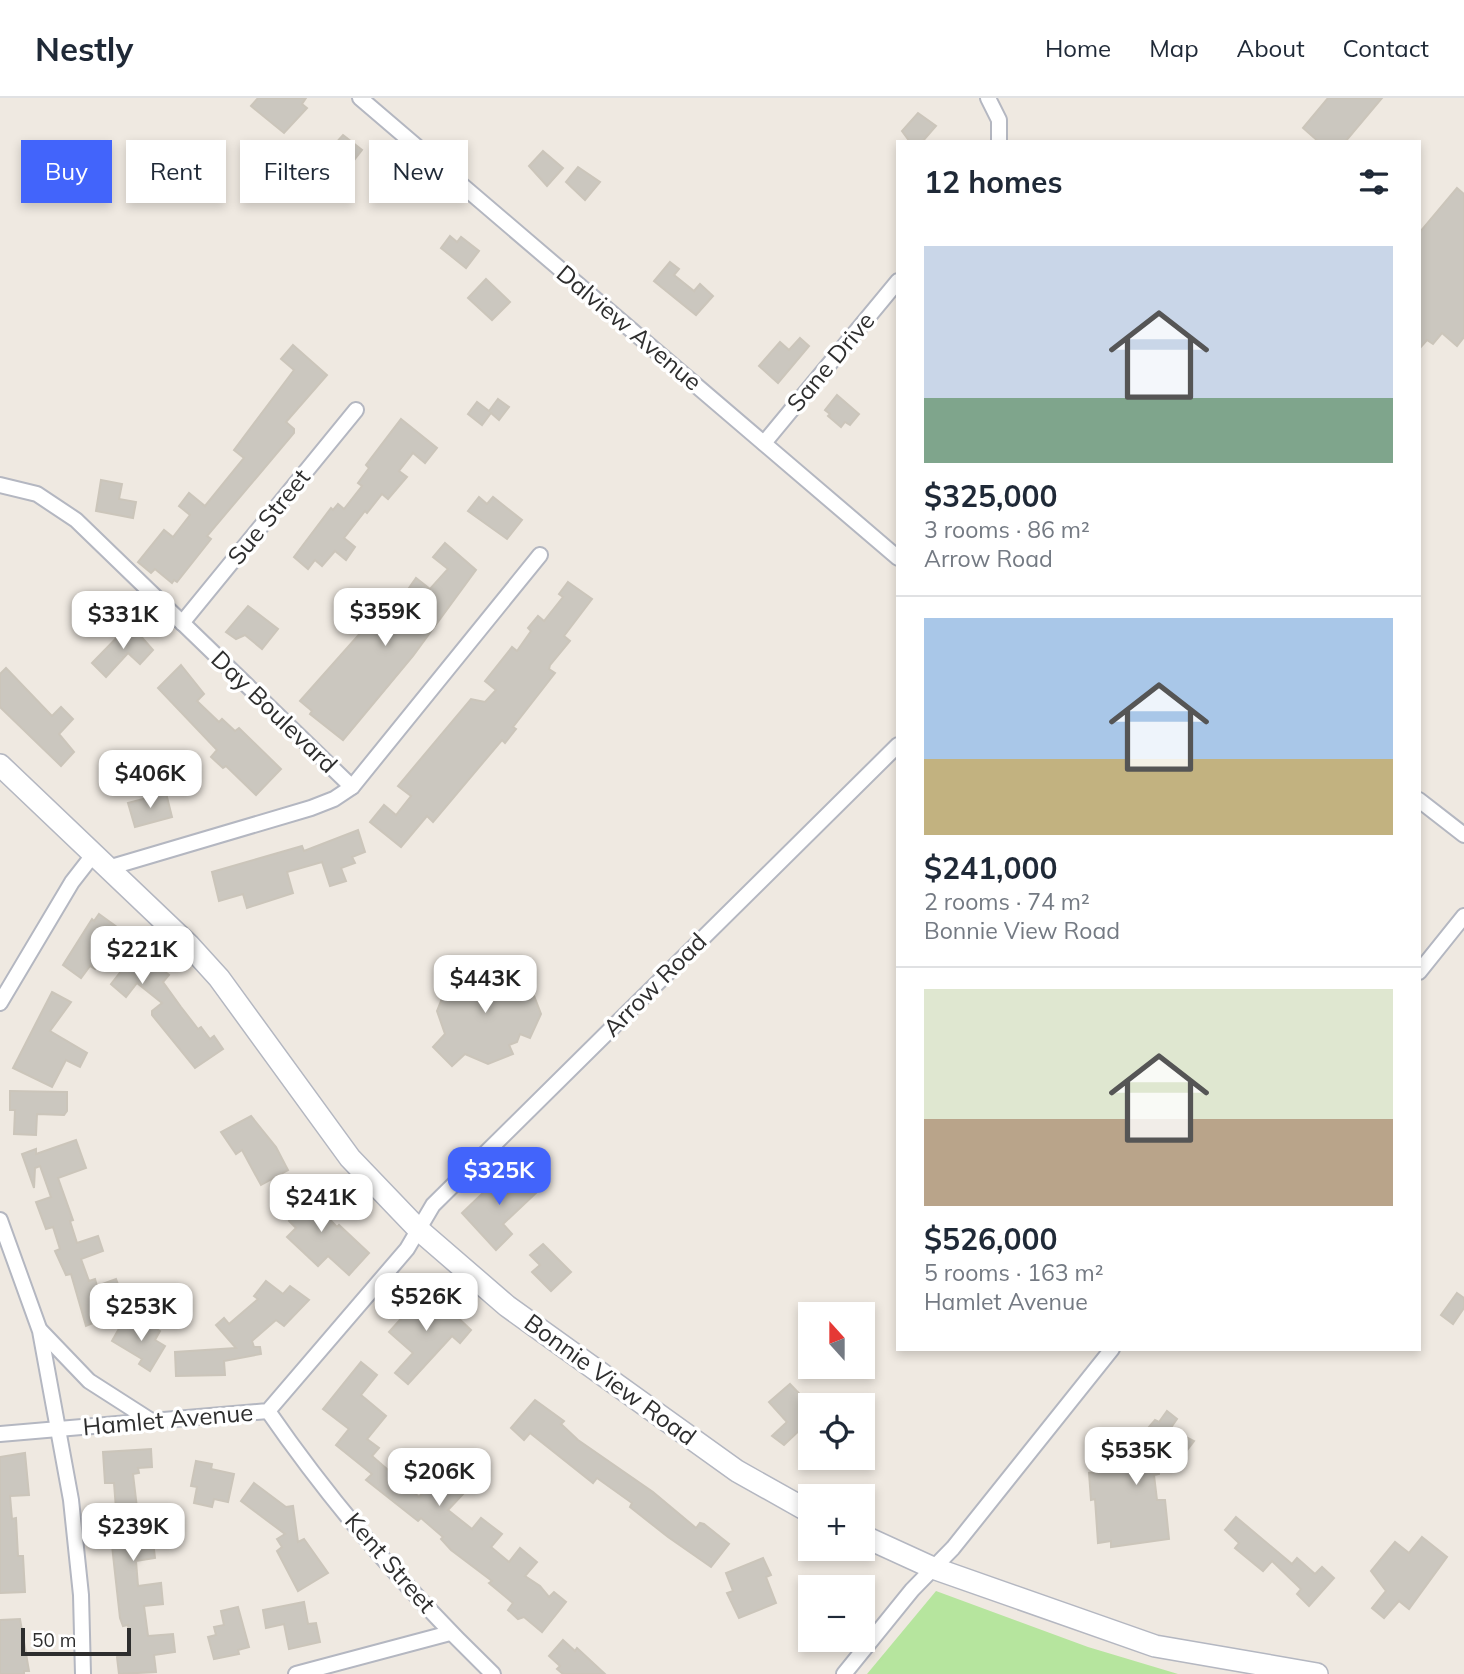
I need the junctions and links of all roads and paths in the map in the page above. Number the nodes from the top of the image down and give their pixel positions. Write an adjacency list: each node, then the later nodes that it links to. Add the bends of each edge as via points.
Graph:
1 (360, 98): 6 (street, Dalview Avenue)
2 (988, 98): 3 (street, via 999,120)
3 (999, 140)
4 (896, 283): 6 (street, Sane Drive)
5 (356, 410): 10 (street, Sue Street)
6 (764, 443): 9 (street, Dalview Avenue)
7 (0, 485): 10 (street, Day Boulevard, via 37,494 76,520)
8 (540, 555): 13 (street)
9 (896, 556)
10 (182, 623): 13 (street, Day Boulevard)
11 (896, 748): 21 (street, Arrow Road, via 433,1205)
12 (0, 765): 16 (street, Bonnie View Road)
13 (352, 787): 16 (street, via 311,808)
14 (1421, 802): 15 (street)
15 (1464, 835)
16 (101, 861): 19 (street, via 72,882); 21 (street, Bonnie View Road, via 219,978 343,1149)
17 (1464, 916): 18 (street)
18 (1421, 970)
19 (0, 1003)
20 (0, 1220): 22 (street)
21 (419, 1230): 24 (street, Hamlet Avenue); 28 (street, Bonnie View Road, via 507,1306 737,1471)
22 (40, 1331): 25 (street, via 89,1381); 26 (street)
23 (1110, 1351): 30 (street)
24 (268, 1411): 25 (street, Hamlet Avenue); 31 (street, Kent Street, via 365,1535)
25 (153, 1422): 26 (street, Hamlet Avenue)
26 (58, 1429): 27 (street, Hamlet Avenue); 32 (street, via 77,1546)
27 (0, 1434)
28 (798, 1505)
29 (875, 1541): 30 (street)
30 (933, 1568): 35 (street); 36 (street, via 1155,1646)
31 (450, 1633): 33 (street); 34 (street, Kent Street)
32 (83, 1674)
33 (296, 1674)
34 (493, 1674)
35 (844, 1674)
36 (1317, 1674)

